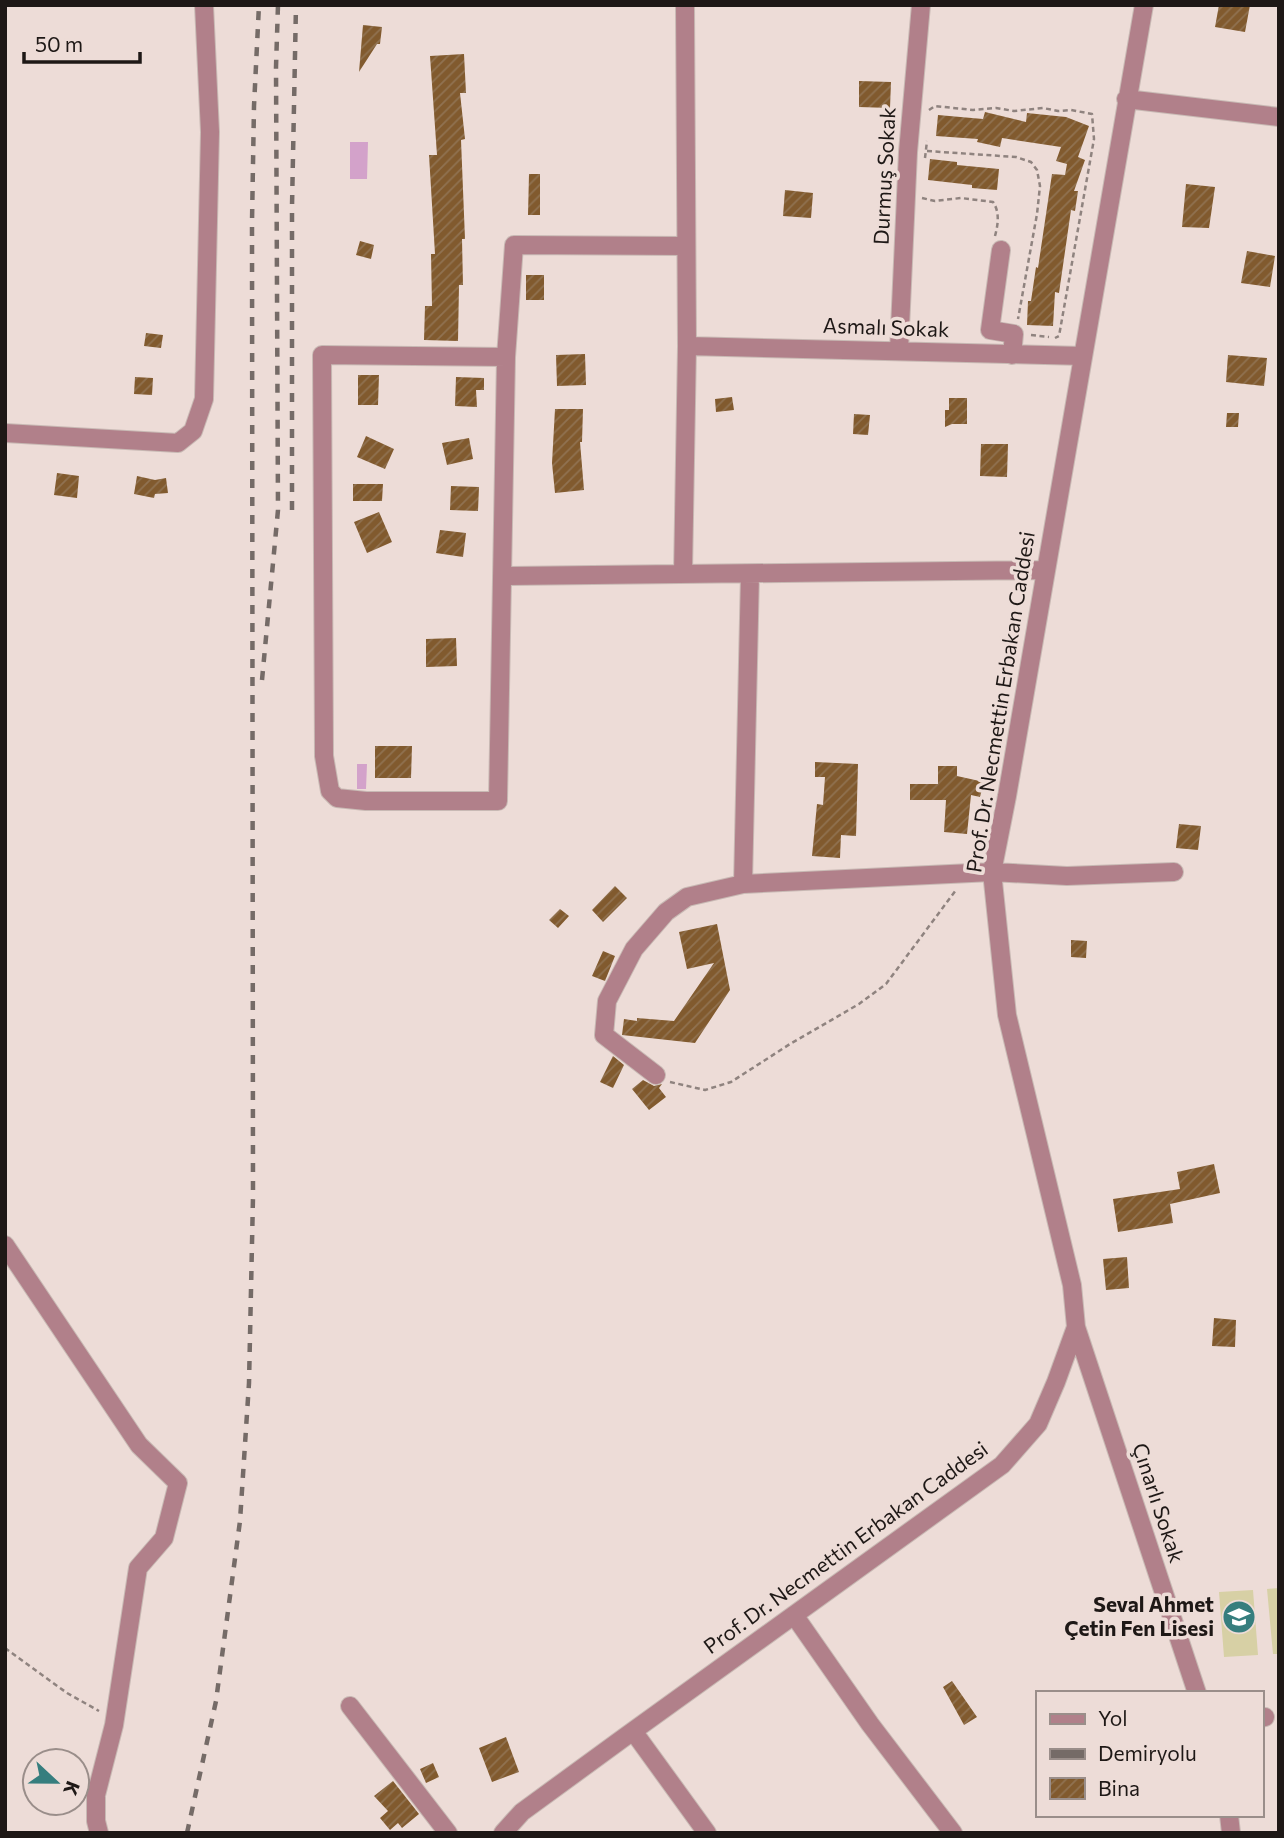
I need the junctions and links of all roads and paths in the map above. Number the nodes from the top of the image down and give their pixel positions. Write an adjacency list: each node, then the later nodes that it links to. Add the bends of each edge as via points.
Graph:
1 (204, 5): 21 (street, via 210,132 204,399 193,432 178,443)
2 (685, 5): 12 (street)
3 (920, 5): 17 (street, Durmuş Sokak)
4 (1144, 5): 5 (street, Prof. Dr. Necmettin Erbakan Caddesi)
5 (1126, 99): 6 (street); 19 (street, Prof. Dr. Necmettin Erbakan Caddesi)
6 (1279, 117)
7 (926, 118): 15 (path, via 935,106 1014,111 1044,108 1092,114 1094,139 1059,336)
8 (927, 140): 9 (path)
9 (927, 151): 10 (path); 14 (path, via 1016,157 1037,170 1041,186)
10 (924, 160)
11 (920, 197): 13 (path, via 926,201 961,198 993,202 998,226 993,242)
12 (686, 246): 16 (street); 20 (street, via 514,245)
13 (1001, 250): 18 (street, via 990,330 1014,334)
14 (1018, 323)
15 (1023, 334)
16 (687, 346): 17 (street, Asmalı Sokak); 24 (street)
17 (899, 351): 18 (street, Asmalı Sokak)
18 (1012, 355): 19 (street, Asmalı Sokak)
19 (1083, 356): 22 (street, Prof. Dr. Necmettin Erbakan Caddesi)
20 (506, 357): 25 (street); 25 (street, via 322,355 324,756 330,791 337,798 498,801)
21 (5, 433)
22 (1046, 570): 23 (street); 26 (street, Prof. Dr. Necmettin Erbakan Caddesi)
23 (750, 573): 24 (street); 29 (street)
24 (683, 574): 25 (street)
25 (502, 576)
26 (992, 872): 27 (street, via 1067,876); 28 (street); 32 (street, Prof. Dr. Necmettin Erbakan Caddesi, via 1007,1015 1072,1284)
27 (1174, 872)
28 (968, 873): 29 (street); 30 (path, via 886,984 859,1004 731,1082 705,1090)
29 (743, 884): 30 (street, via 687,897 666,912 634,949 607,1001 604,1035)
30 (656, 1075)
31 (5, 1245): 37 (street, via 139,1445 178,1483 164,1538 138,1568)
32 (1076, 1327): 33 (street, Prof. Dr. Necmettin Erbakan Caddesi, via 1038,1424 1002,1465); 35 (street, Çınarlı Sokak)
33 (794, 1615): 38 (street, Prof. Dr. Necmettin Erbakan Caddesi); 43 (street)
34 (5, 1648): 37 (path, via 67,1693)
35 (1196, 1691)
36 (350, 1706): 40 (street)
37 (115, 1719): 39 (street, via 96,1795)
38 (633, 1731): 41 (street, Prof. Dr. Necmettin Erbakan Caddesi, via 523,1812); 42 (street)
39 (99, 1833)
40 (447, 1833)
41 (503, 1833)
42 (707, 1833)
43 (953, 1833)

